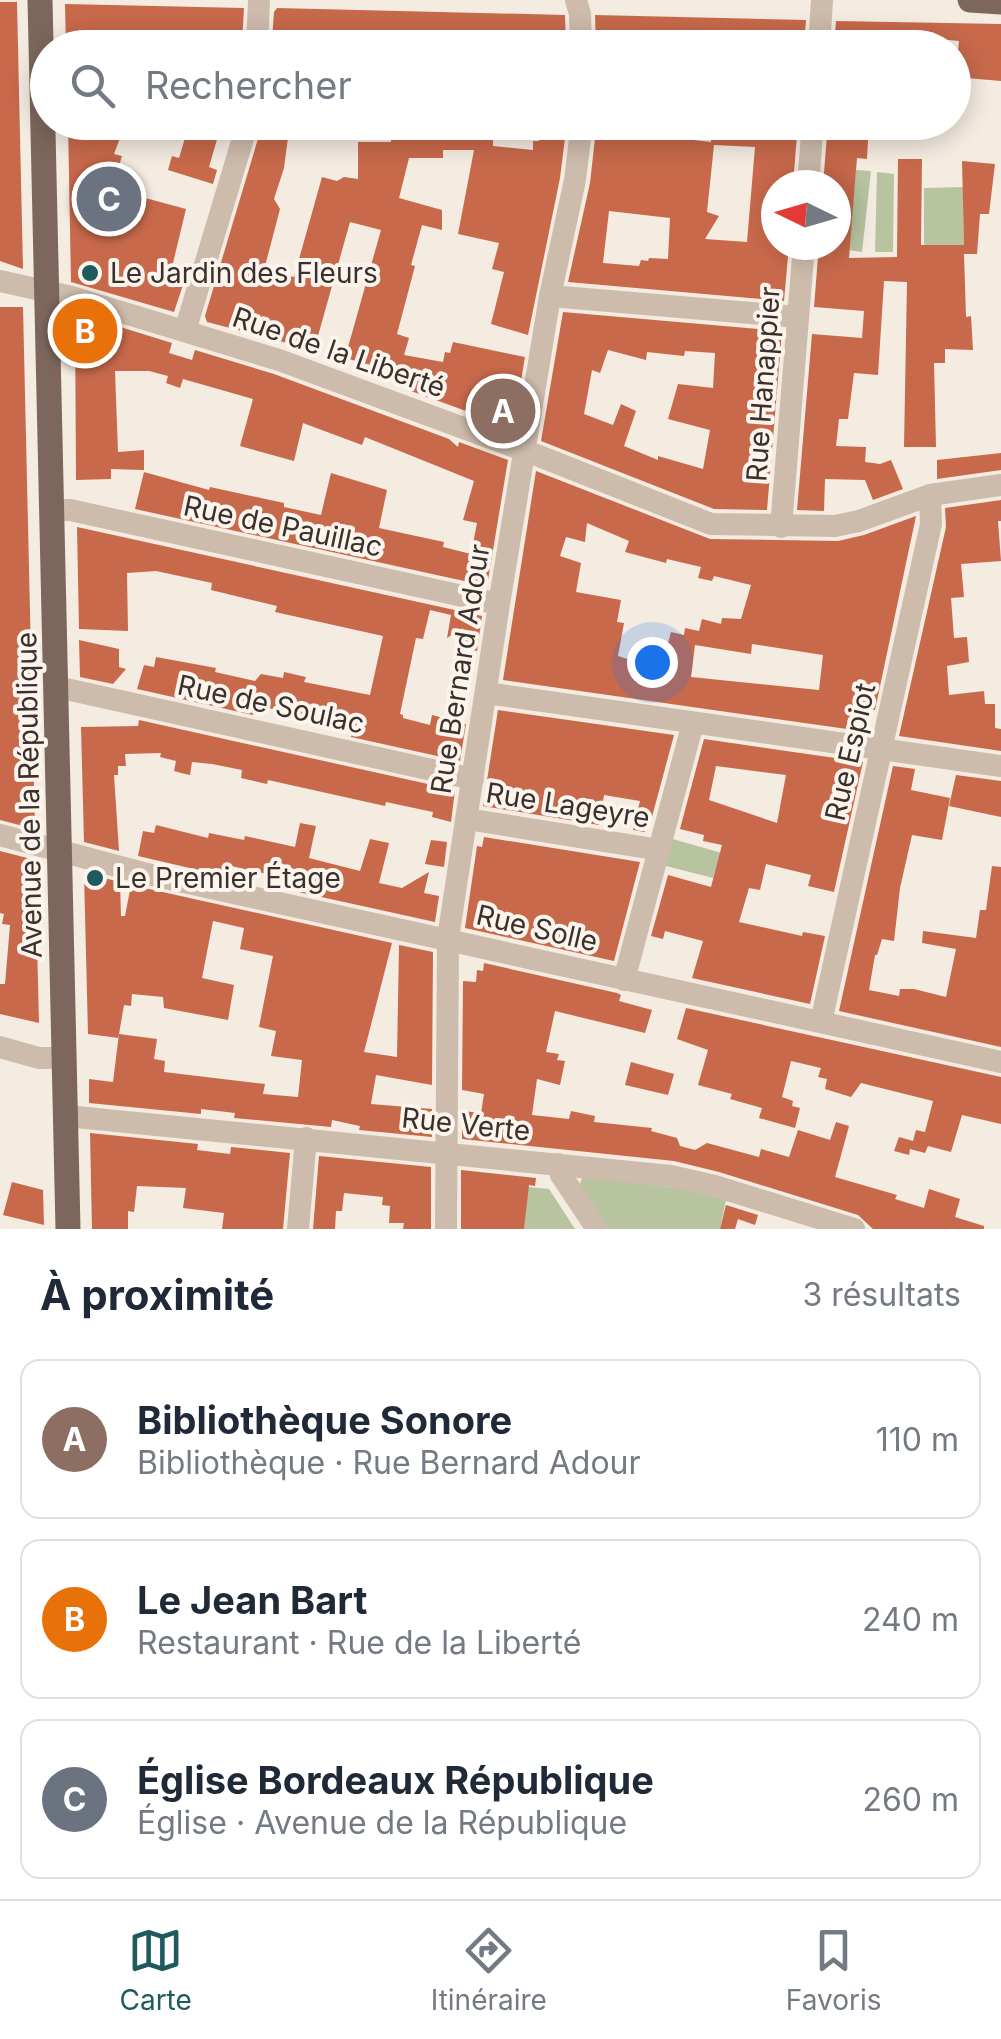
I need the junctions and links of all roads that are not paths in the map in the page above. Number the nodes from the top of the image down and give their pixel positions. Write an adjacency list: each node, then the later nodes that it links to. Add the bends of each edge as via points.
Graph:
1 (40, 0): 7 (main road, Avenue de la République)
2 (260, 0): 8 (street)
3 (576, 0): 9 (street)
4 (822, 0): 10 (street)
5 (970, 0): 6 (main road)
6 (1001, 2)
7 (41, 30)
8 (258, 30)
9 (580, 30)
10 (820, 30)
11 (44, 140): 18 (main road, Avenue de la République)
12 (243, 140): 21 (street)
13 (580, 140): 19 (street, Rue Bernard Adour)
14 (812, 140): 15 (street)
15 (809, 170)
16 (803, 260): 20 (street, Rue Hanappier)
17 (0, 280): 18 (street, Rue de la Liberté)
18 (48, 292): 21 (street, Rue de la Liberté); 25 (main road, Avenue de la République)
19 (550, 296): 20 (street); 22 (street, Rue Bernard Adour)
20 (798, 317): 26 (street, Rue Hanappier)
21 (185, 332): 22 (street, Rue de la Liberté, via 333,378)
22 (524, 452): 26 (street, Rue de la Liberté, via 711,524); 27 (street, Rue Bernard Adour)
23 (1001, 485): 24 (street, Rue de la Liberté)
24 (930, 495): 26 (street, Rue de la Liberté, via 858,522); 31 (street, Rue Espiot, via 931,524)
25 (53, 510): 27 (street, Rue de Pauillac); 28 (main road, Avenue de la République)
26 (782, 527)
27 (499, 604): 29 (street, Rue Bernard Adour)
28 (57, 686): 33 (street, Rue de Soulac); 37 (main road, Avenue de la République)
29 (486, 693): 30 (street); 33 (street, Rue Bernard Adour)
30 (693, 723): 31 (street); 36 (street)
31 (882, 748): 32 (street); 40 (street, Rue Espiot)
32 (1001, 766)
33 (473, 779): 34 (street, Rue Bernard Adour)
34 (467, 819): 36 (street, Rue Lageyre); 38 (street, Rue Bernard Adour)
35 (0, 835): 37 (street, Rue Solle)
36 (660, 850): 39 (street)
37 (60, 852): 38 (street, Rue Solle); 42 (main road, Avenue de la République)
38 (448, 938): 39 (street, Rue Solle); 46 (street, Rue Bernard Adour)
39 (624, 980): 40 (street, Rue Solle)
40 (821, 1022): 43 (street, Rue Solle)
41 (0, 1047): 42 (street)
42 (64, 1058): 44 (main road, Avenue de la République)
43 (1001, 1062)
44 (66, 1116): 45 (street, Rue Verte); 48 (main road, Avenue de la République)
45 (306, 1138): 46 (street, Rue Verte); 49 (street)
46 (445, 1152): 47 (street, Rue Verte); 50 (street, Rue Bernard Adour)
47 (558, 1164): 51 (street); 52 (street, Rue Verte, via 671,1176)
48 (68, 1229)
49 (298, 1229)
50 (446, 1229)
51 (597, 1229)
52 (854, 1229)

